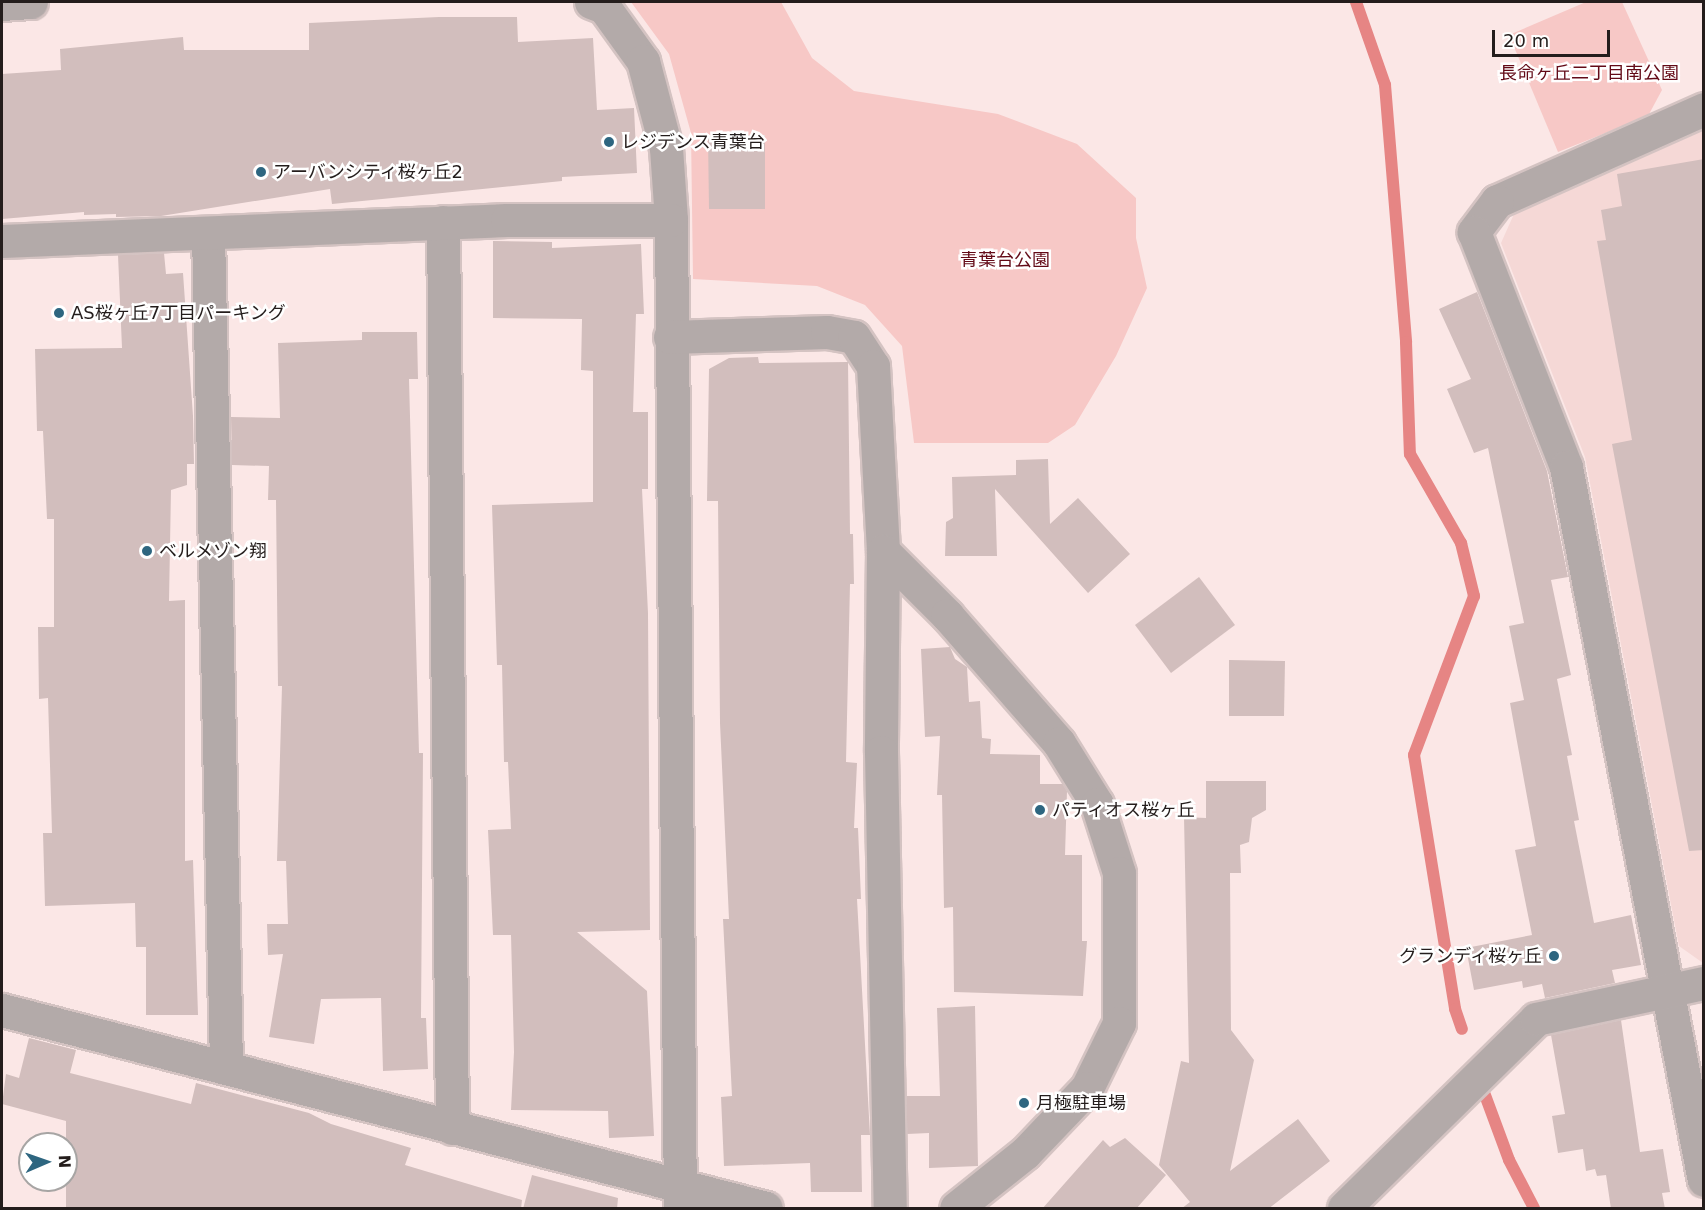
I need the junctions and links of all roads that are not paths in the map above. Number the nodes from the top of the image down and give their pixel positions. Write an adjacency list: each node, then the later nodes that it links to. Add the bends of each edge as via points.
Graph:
1 (31, 2): 3 (street)
2 (591, 2): 5 (street, via 604,7 644,61 666,148)
3 (2, 4)
4 (1704, 109): 12 (street, via 1497,201 1474,232 1566,467)
5 (671, 220): 6 (street); 9 (street)
6 (443, 222): 7 (street); 15 (street)
7 (208, 233): 8 (street); 14 (street)
8 (2, 241)
9 (670, 337): 10 (street, via 783,330 854,337 873,366); 17 (street)
10 (883, 551): 19 (street, via 881,752); 20 (street, via 947,615 1059,743 1097,804 1119,873 1119,1023 1087,1088 1025,1153)
11 (1704, 982): 12 (street)
12 (1668, 989): 16 (street); 21 (street, via 1536,1019)
13 (2, 1010): 14 (street)
14 (226, 1067): 15 (street)
15 (452, 1128): 17 (street)
16 (1704, 1180)
17 (679, 1197): 18 (street)
18 (766, 1209)
19 (890, 1209)
20 (956, 1209)
21 (1344, 1209)

